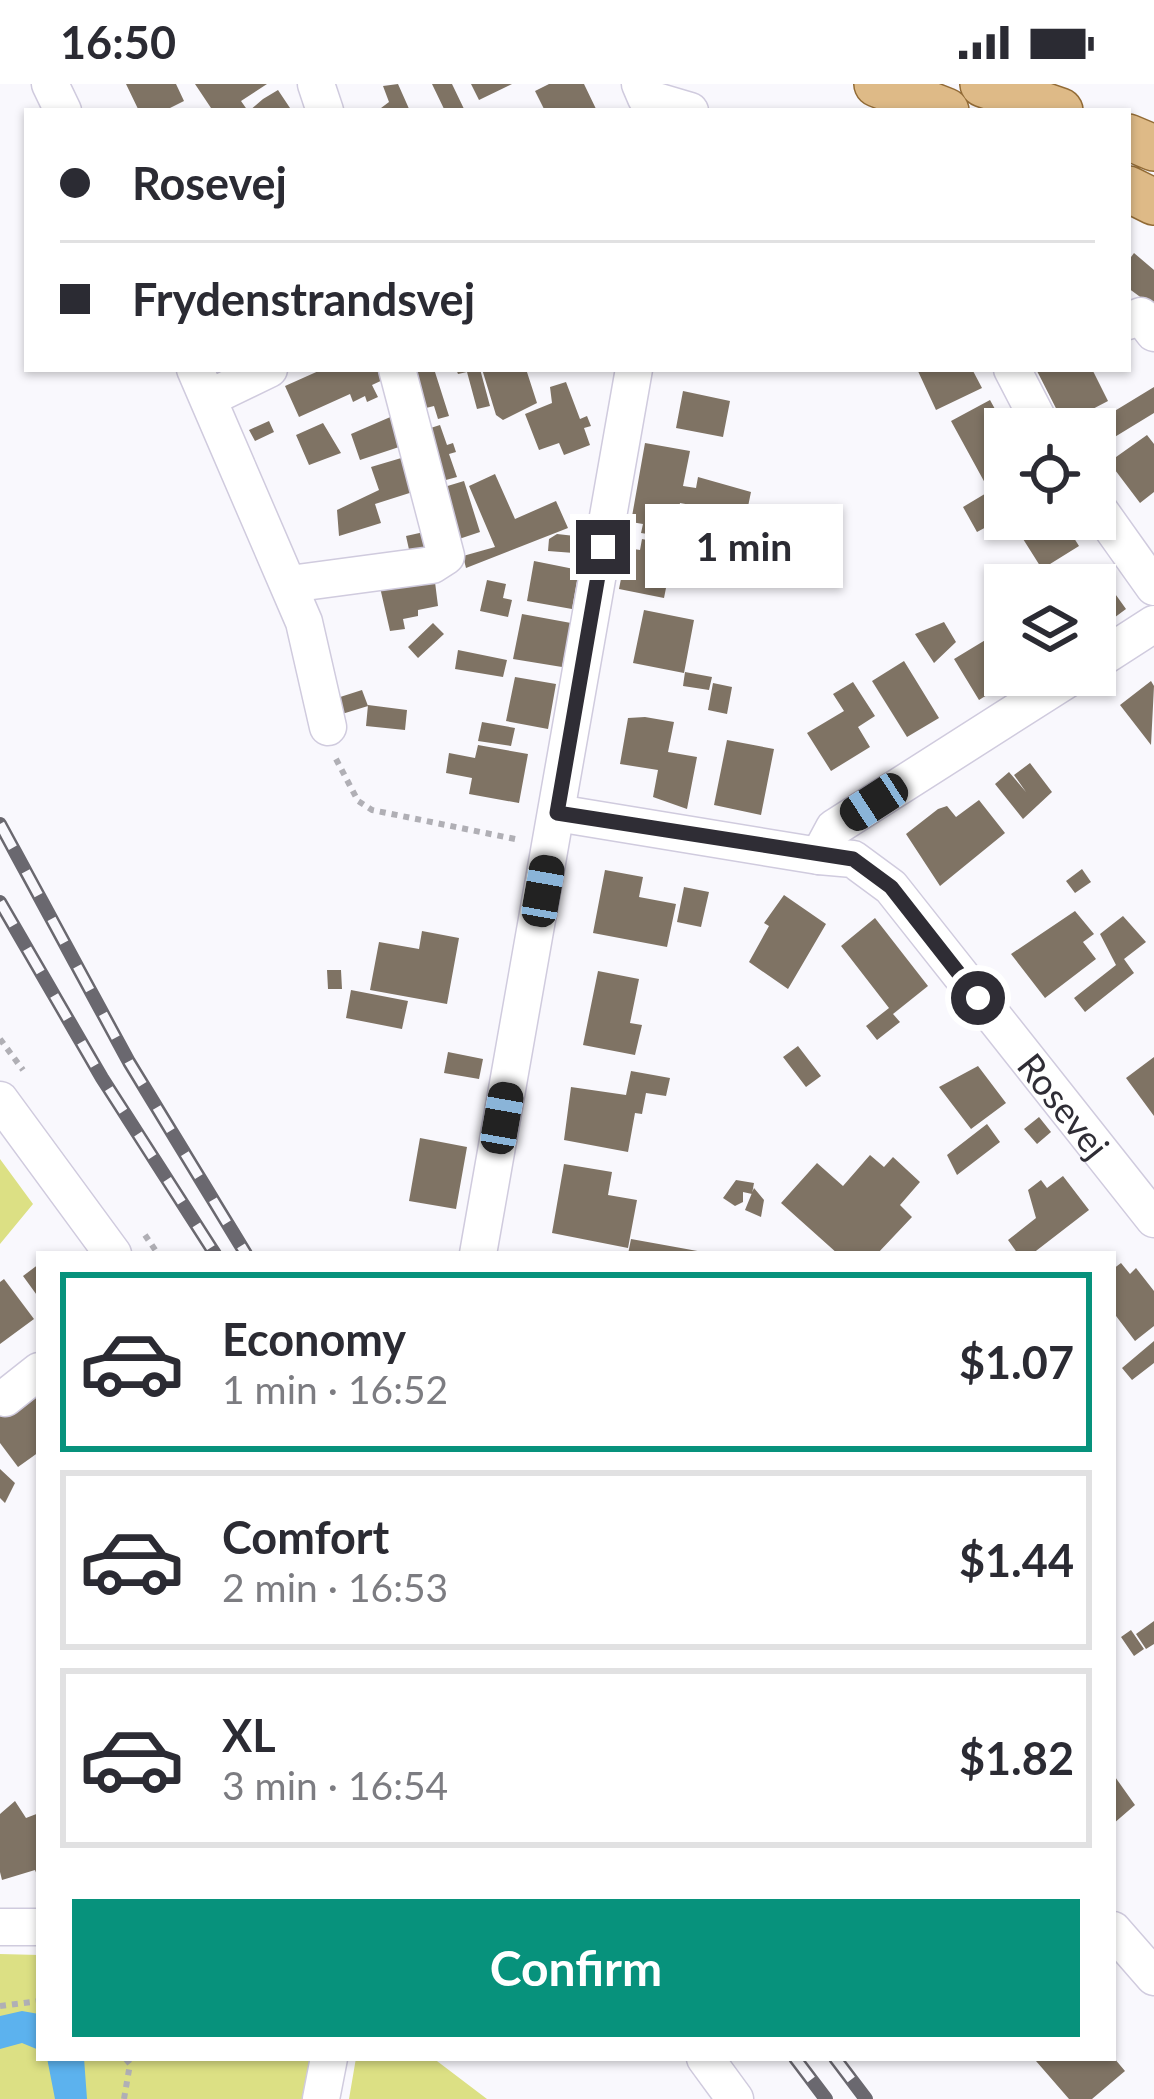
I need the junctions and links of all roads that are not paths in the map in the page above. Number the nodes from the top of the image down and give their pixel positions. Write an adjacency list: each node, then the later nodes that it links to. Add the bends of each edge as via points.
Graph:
1 (640, 84): 4 (street, via 646,98)
2 (878, 84): 5 (main road)
3 (983, 84): 6 (main road)
4 (678, 108)
5 (938, 108)
6 (1051, 108)
7 (1131, 320): 8 (street, via 1141,316)
8 (1154, 333)
9 (256, 372): 13 (street)
10 (398, 372): 16 (street, via 446,556 432,565)
11 (633, 372): 22 (street)
12 (1014, 372): 14 (street)
13 (202, 384): 16 (street)
14 (1032, 408)
15 (1116, 534): 17 (street)
16 (290, 584): 21 (street)
17 (1154, 587)
18 (1154, 624): 19 (street)
19 (1116, 648)
20 (1041, 696): 23 (street, via 834,828)
21 (328, 727)
22 (554, 829): 23 (street, Rosevej); 27 (street)
23 (819, 856): 25 (street, Rosevej, via 853,859 891,887)
24 (0, 1100): 26 (street)
25 (1154, 1219)
26 (111, 1251)
27 (479, 1251)
28 (36, 1373): 29 (street)
29 (5, 1398)
30 (0, 1927): 31 (street)
31 (36, 1927)
32 (1116, 1933): 33 (street)
33 (1154, 1977)
34 (328, 2061): 36 (street)
35 (707, 2061): 37 (street)
36 (321, 2099)
37 (735, 2099)

